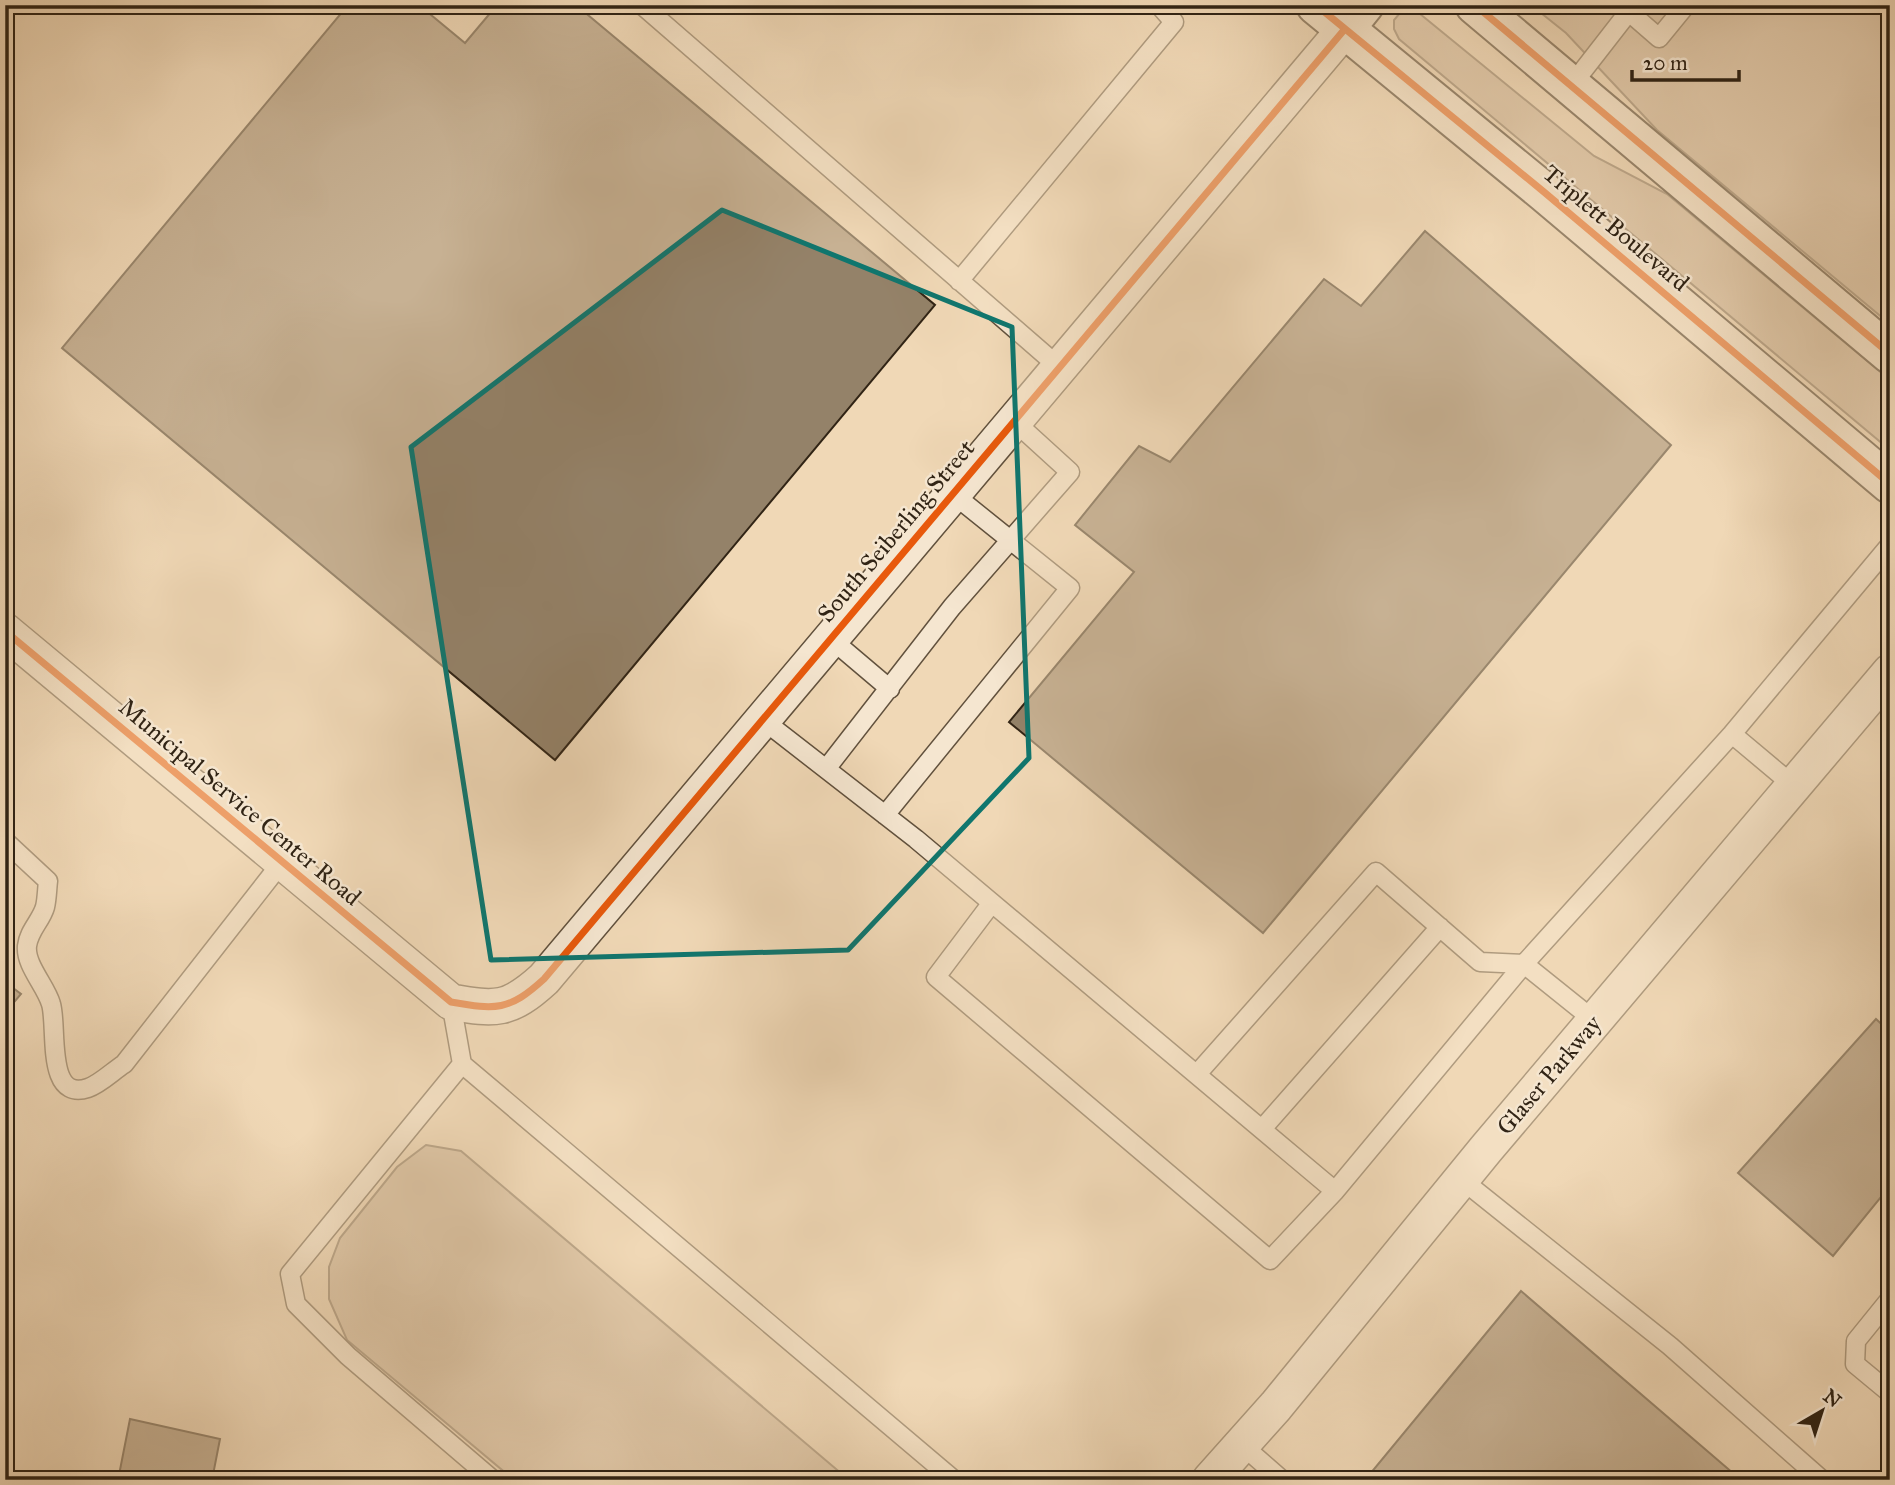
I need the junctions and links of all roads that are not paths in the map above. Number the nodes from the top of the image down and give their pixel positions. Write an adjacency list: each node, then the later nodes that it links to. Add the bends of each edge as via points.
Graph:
1 (642, 5): 8 (lane)
2 (1159, 5): 8 (lane, via 1174,22)
3 (1686, 5): 4 (lane, via 1659,38)
4 (1628, 8): 7 (lane)
5 (1488, 9): 7 (main road)
6 (1341, 13): 10 (street, South Seiberling Street); 12 (main road, Triplett Boulevard, via 1544,192)
7 (1571, 86): 9 (main road)
8 (959, 281): 10 (lane)
9 (1890, 354)
10 (1059, 368): 11 (street, South Seiberling Street)
11 (1014, 422): 13 (street, South Seiberling Street); 14 (lane, via 1070,472)
12 (1890, 484)
13 (953, 494): 14 (lane); 17 (street, South Seiberling Street)
14 (1008, 541): 19 (lane); 24 (lane, via 1070,588)
15 (1890, 545): 21 (lane)
16 (5, 631): 26 (street, Municipal Service Center Road)
17 (831, 639): 19 (lane); 20 (street, South Seiberling Street)
18 (1890, 672): 23 (street, Glaser Parkway)
19 (890, 689): 22 (lane)
20 (763, 720): 22 (lane); 30 (street, South Seiberling Street, via 533,989 492,1009)
21 (1732, 734): 23 (lane); 29 (lane)
22 (826, 769): 24 (lane)
23 (1794, 786): 31 (street, Glaser Parkway)
24 (885, 815): 27 (lane)
25 (5, 841): 26 (lane, via 48,881 45,909 32,928 27,956 51,1003 58,1076 67,1087 77,1089 89,1088 124,1064)
26 (282, 862): 30 (street, Municipal Service Center Road)
27 (991, 904): 33 (lane); 36 (lane, via 936,977 1270,1260)
28 (1440, 927): 29 (lane, via 1480,962); 33 (lane, via 1376,872); 34 (lane)
29 (1524, 964): 31 (lane); 36 (lane)
30 (451, 1002): 32 (lane)
31 (1595, 1021): 35 (street, Glaser Parkway)
32 (462, 1064): 40 (lane, via 290,1275 296,1304 330,1339); 41 (lane)
33 (1197, 1074): 34 (lane)
34 (1262, 1129): 36 (lane)
35 (1461, 1180): 39 (street, Glaser Parkway); 44 (lane, via 1670,1346)
36 (1335, 1191)
37 (1890, 1299): 38 (lane, via 1856,1341 1855,1364)
38 (1890, 1393)
39 (1242, 1445): 42 (street, Glaser Parkway); 43 (lane)
40 (493, 1480)
41 (954, 1480)
42 (1210, 1480)
43 (1282, 1480)
44 (1822, 1480)

